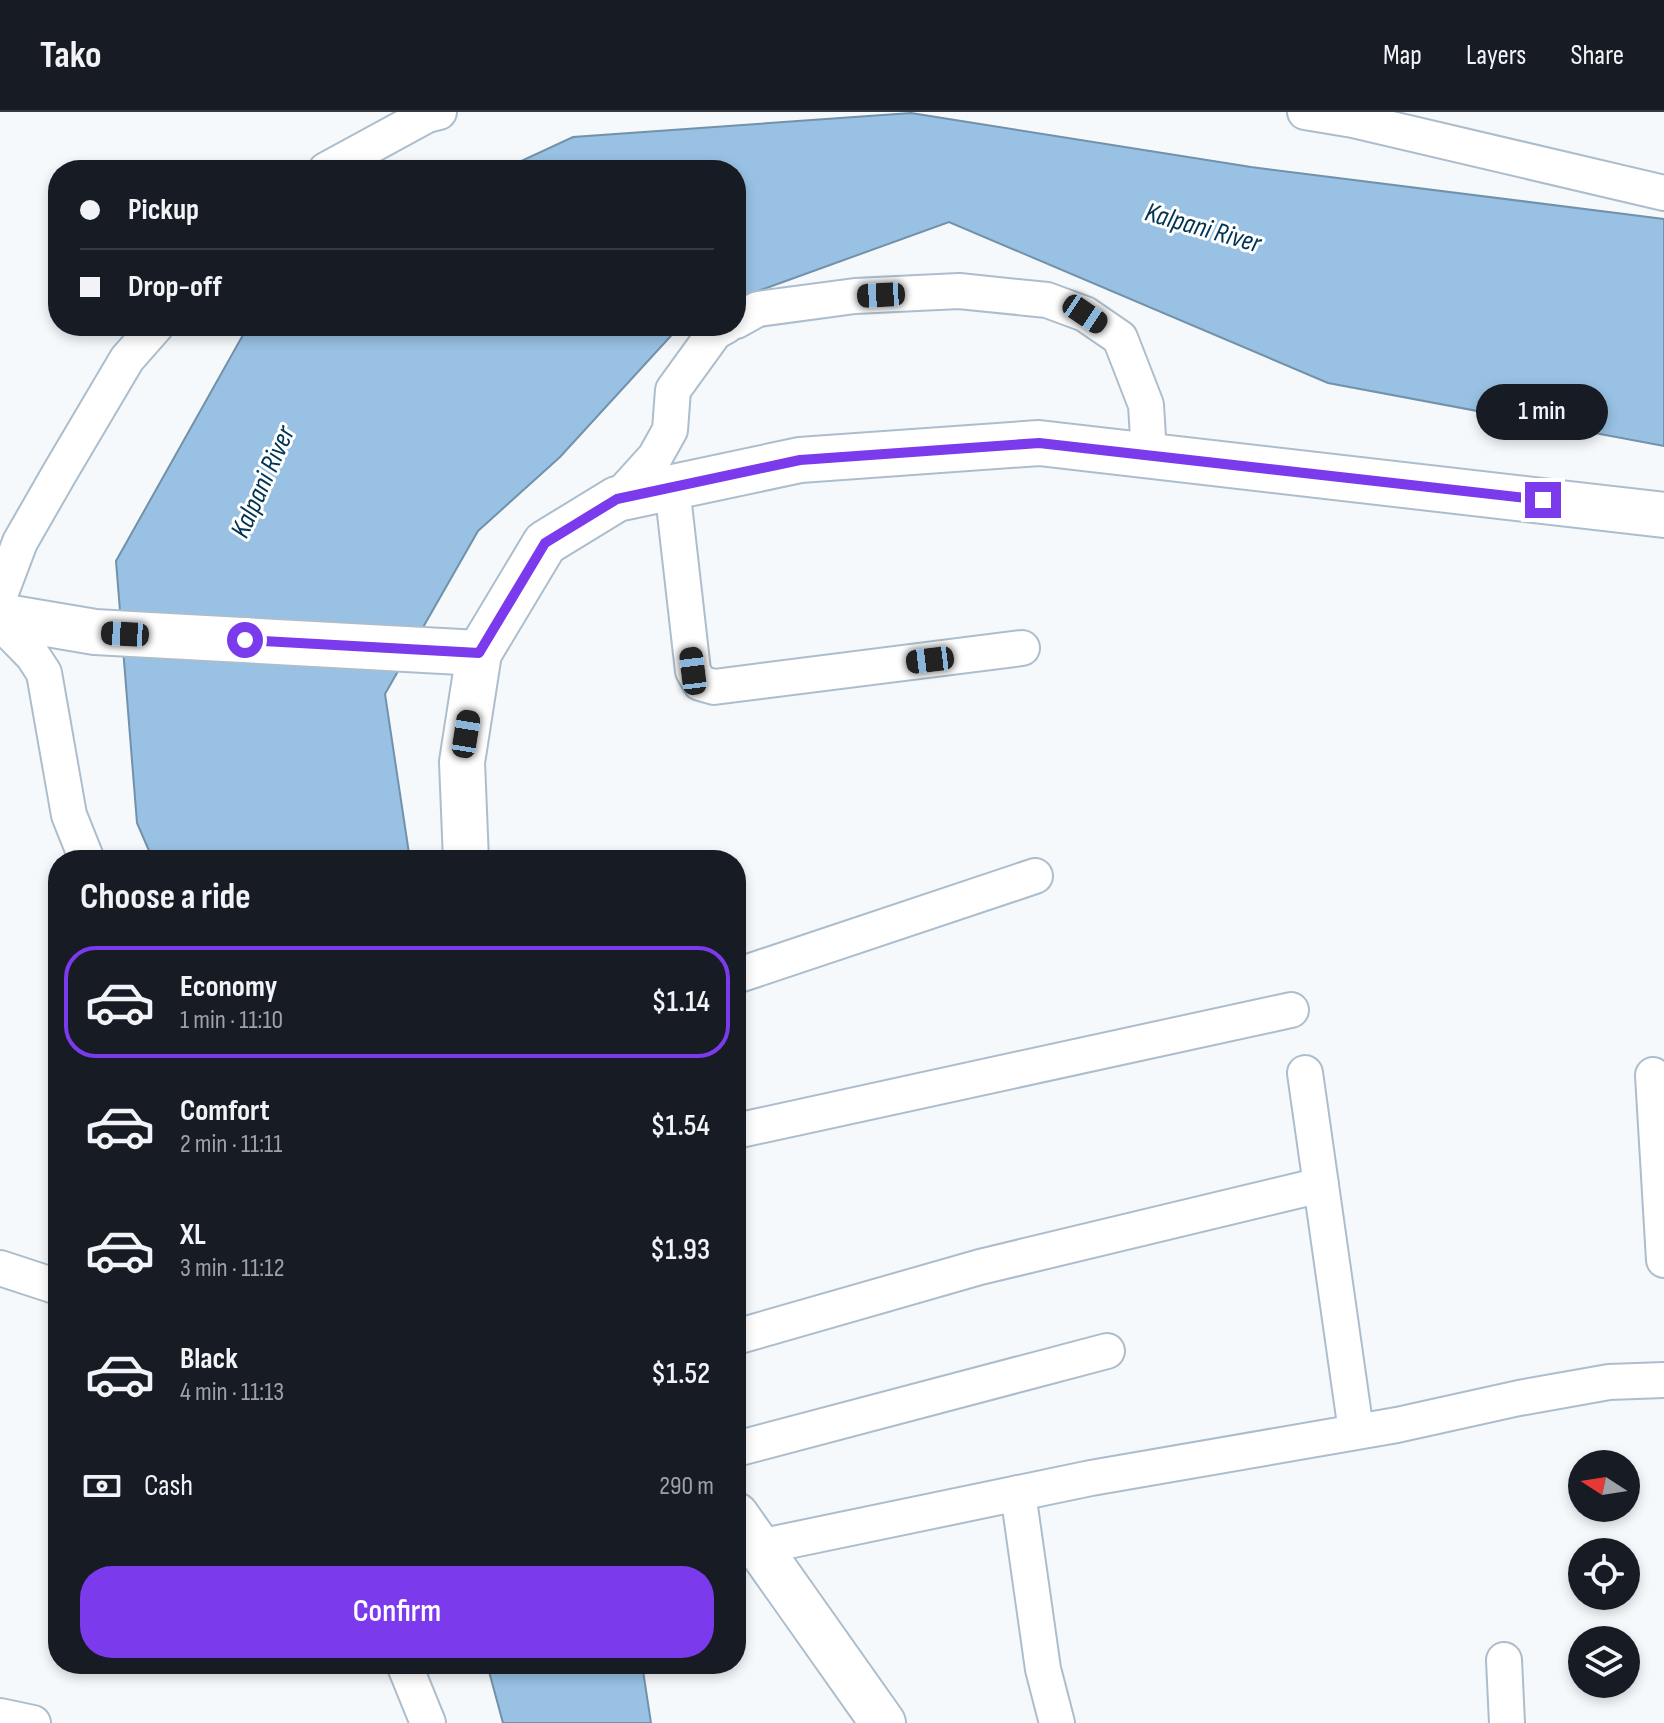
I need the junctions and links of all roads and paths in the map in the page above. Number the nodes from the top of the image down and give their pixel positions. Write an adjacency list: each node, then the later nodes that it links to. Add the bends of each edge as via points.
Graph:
1 (439, 112): 3 (street)
2 (1305, 112): 4 (street)
3 (344, 160)
4 (1664, 193)
5 (746, 316): 8 (street, via 758,309 855,296 959,291 1047,300 1085,314 1120,338 1146,405)
6 (147, 336): 12 (street, via 127,359 20,542)
7 (712, 336): 10 (street, via 673,390 670,430 655,457)
8 (1149, 454): 9 (street, via 1039,443 994,446 800,460); 11 (street)
9 (672, 487): 10 (street); 15 (street, via 693,671 700,683 714,687)
10 (617, 499): 16 (street, via 545,543)
11 (1664, 515)
12 (0, 595)
13 (0, 616): 16 (street, via 95,632)
14 (0, 622): 17 (street, via 44,673 69,815)
15 (1022, 648)
16 (467, 652): 18 (street, via 462,762)
17 (83, 850)
18 (466, 850)
19 (1035, 876): 20 (street)
20 (746, 973)
21 (1291, 1010): 24 (street)
22 (1305, 1073): 25 (street)
23 (1653, 1075): 26 (street)
24 (746, 1129)
25 (1321, 1185): 29 (street, via 980,1267); 32 (street)
26 (1664, 1260)
27 (0, 1268): 28 (street)
28 (48, 1284)
29 (746, 1334)
30 (1107, 1351): 33 (street)
31 (1664, 1380): 32 (street, via 1609,1382)
32 (1356, 1431): 34 (street)
33 (746, 1446)
34 (1018, 1493): 35 (street); 42 (street, via 1043,1669)
35 (748, 1531): 39 (street)
36 (1504, 1660): 43 (street)
37 (408, 1674): 41 (street)
38 (0, 1716): 40 (street)
39 (882, 1719)
40 (33, 1723)
41 (428, 1723)
42 (1057, 1723)
43 (1507, 1723)

